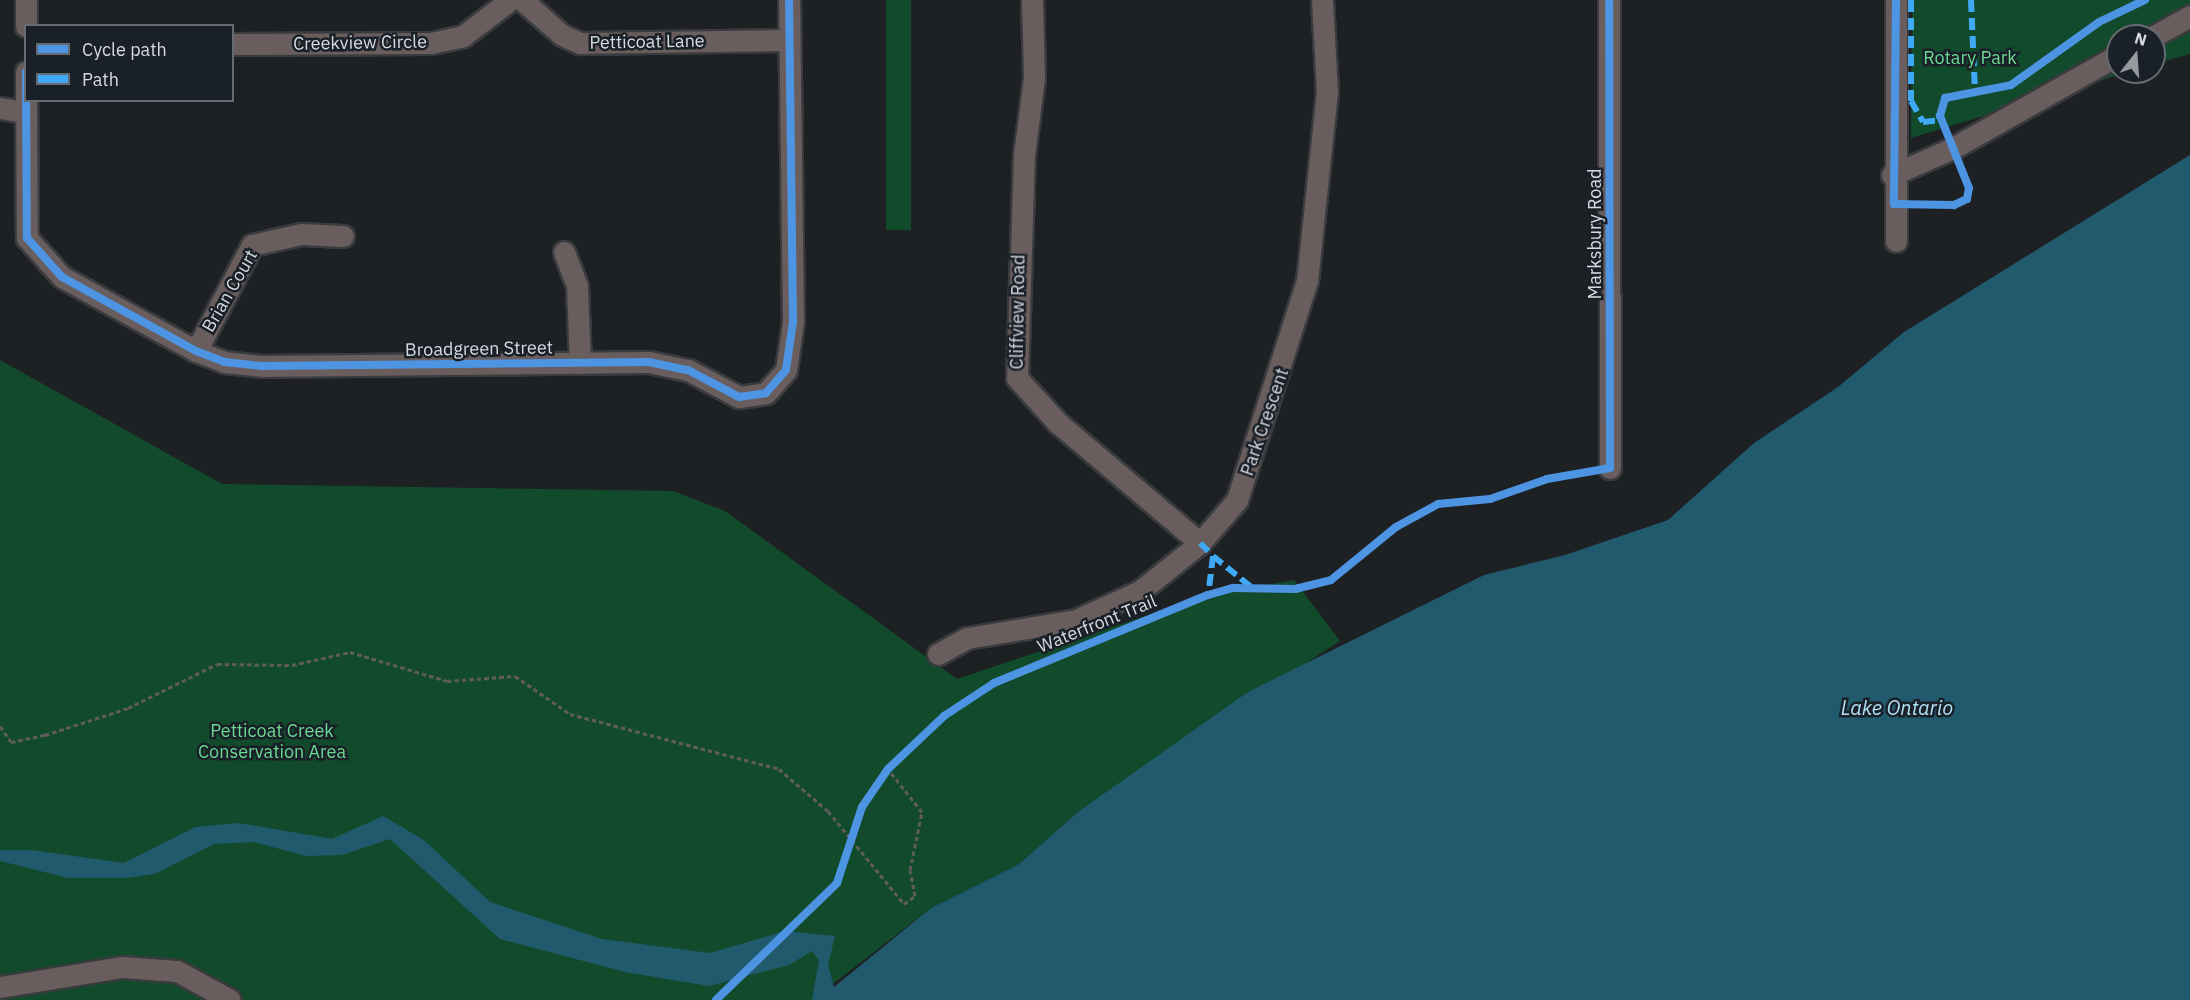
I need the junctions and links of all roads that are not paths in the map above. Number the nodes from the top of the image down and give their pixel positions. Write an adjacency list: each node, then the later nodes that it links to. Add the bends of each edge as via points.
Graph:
1 (26, 0): 10 (street)
2 (510, 0): 13 (street, Creekview Circle, via 463,36 431,43)
3 (522, 0): 12 (street, Petticoat Lane, via 562,35 580,43)
4 (789, 0): 12 (street, Broadgreen Street)
5 (1032, 0): 25 (street, Cliffview Road, via 1034,78 1023,155 1017,378 1058,423)
6 (1322, 0): 25 (street, Park Crescent, via 1327,92 1307,281 1237,500)
7 (1609, 0): 24 (street, Marksbury Road)
8 (1896, 0): 18 (street)
9 (2190, 16): 11 (street)
10 (26, 24)
11 (2166, 29)
12 (788, 40): 23 (street, Broadgreen Street, via 793,322 786,370 766,393 739,397 688,369 649,362)
13 (234, 44)
14 (2106, 62): 18 (street, via 1953,148)
15 (24, 102): 17 (street, Broadgreen Street)
16 (0, 108): 17 (street)
17 (24, 112): 22 (street, Broadgreen Street, via 27,238 41,260)
18 (1892, 175): 20 (street)
19 (343, 237): 22 (street, Brian Court, via 301,234 252,245)
20 (1896, 241)
21 (564, 252): 23 (street, via 577,286)
22 (196, 351): 23 (street, Broadgreen Street, via 224,362 261,366)
23 (580, 363)
24 (1610, 468)
25 (1200, 543): 26 (street, Park Crescent, via 1140,591 1076,620 967,638)
26 (938, 654)
27 (0, 987): 28 (street, via 122,967 177,971)
28 (230, 1000)

